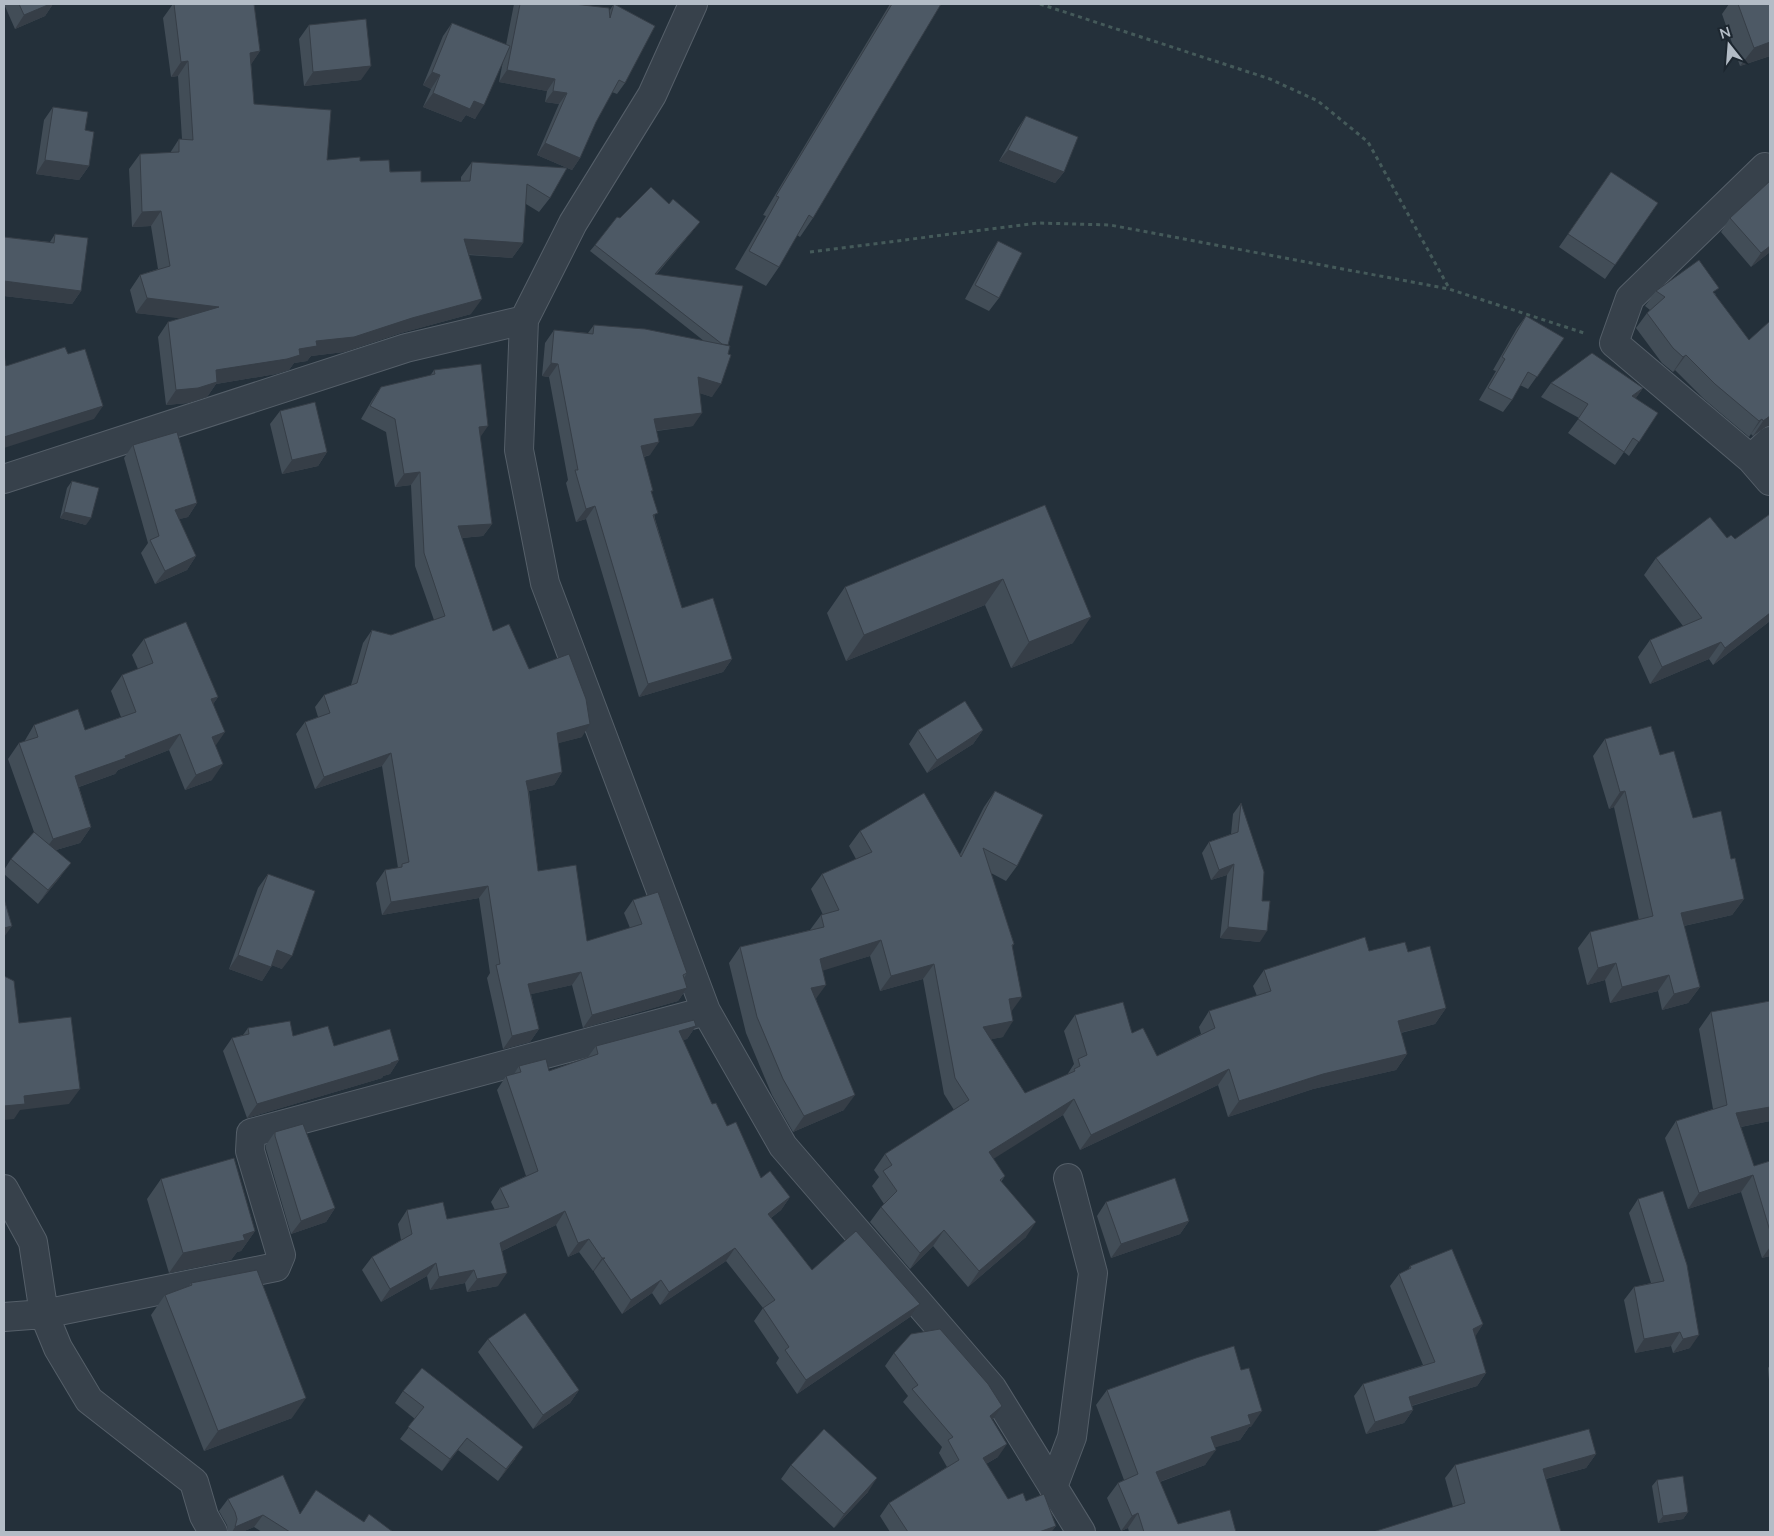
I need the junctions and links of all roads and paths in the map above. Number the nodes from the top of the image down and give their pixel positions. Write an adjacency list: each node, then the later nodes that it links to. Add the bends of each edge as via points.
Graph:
1 (693, 4): 6 (street, via 652,95 572,223)
2 (1040, 4): 5 (path, via 1270,79 1318,101 1368,142)
3 (1765, 167): 7 (street, via 1630,298)
4 (810, 252): 5 (path, via 1038,223 1110,225)
5 (1449, 289): 7 (path)
6 (524, 320): 9 (street, via 406,348); 11 (street, via 519,450 545,583)
7 (1614, 342): 8 (street)
8 (1761, 450): 10 (street)
9 (4, 479)
10 (1770, 481)
11 (706, 1011): 14 (street, via 251,1134 250,1151 281,1255 276,1266); 16 (street, via 783,1146 992,1388)
12 (1068, 1178): 16 (street, via 1093,1273 1072,1437)
13 (4, 1189): 14 (street, via 33,1242)
14 (44, 1314): 15 (street); 17 (street, via 58,1348 89,1400 194,1482 204,1516)
15 (4, 1317)
16 (1053, 1487): 18 (street)
17 (213, 1532)
18 (1081, 1532)

